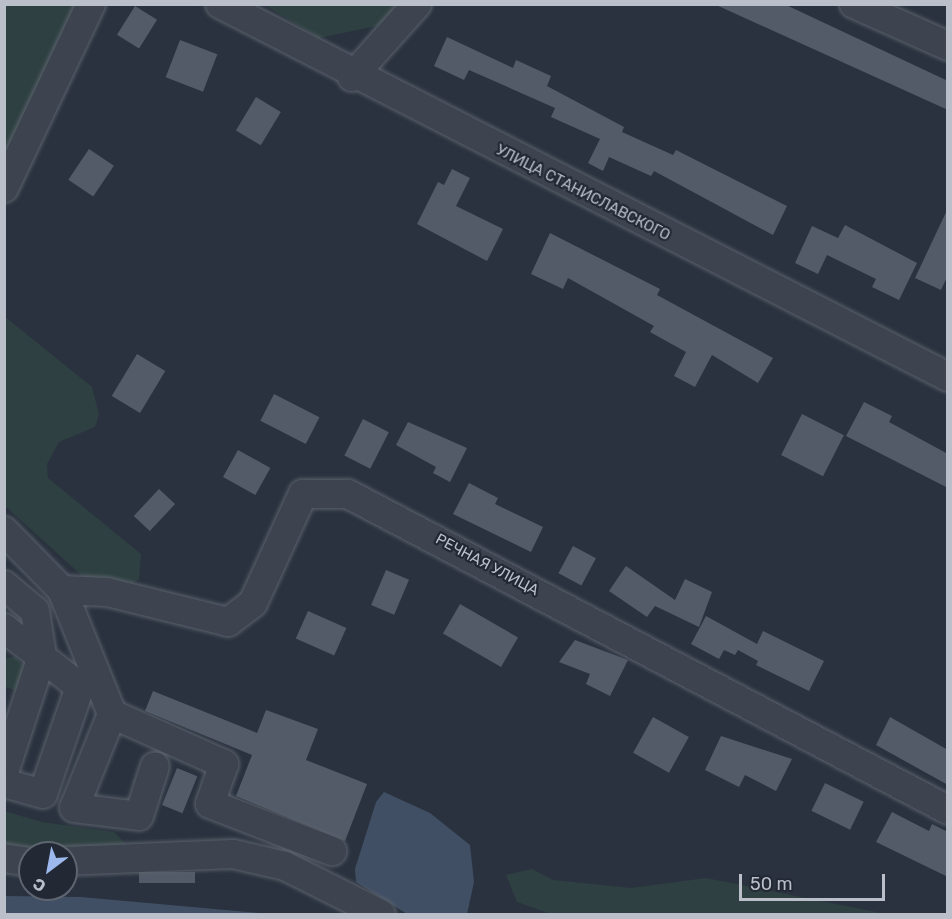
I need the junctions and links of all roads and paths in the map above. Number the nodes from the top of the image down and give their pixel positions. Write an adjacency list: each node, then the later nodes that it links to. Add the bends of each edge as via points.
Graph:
1 (91, 4): 7 (street)
2 (220, 4): 6 (street, УЛИЦА СТАНИСЛАВСКОГО)
3 (417, 4): 6 (street)
4 (854, 4): 5 (street)
5 (948, 46)
6 (352, 77): 8 (street, УЛИЦА СТАНИСЛАВСКОГО)
7 (4, 188)
8 (948, 377)
9 (4, 531): 11 (street)
10 (4, 585): 13 (street, via 35,611)
11 (62, 590): 14 (street, via 103,685); 20 (street, РЕЧНАЯ УЛИЦА, via 119,595 228,622 253,603 303,494 348,495)
12 (7, 634): 13 (street)
13 (42, 656): 15 (street); 16 (street, via 80,687)
14 (111, 714): 17 (street, via 74,808 140,816); 21 (street, via 224,764 210,804)
15 (11, 734): 16 (street); 18 (street)
16 (58, 750): 19 (street, via 43,794)
17 (155, 766)
18 (4, 772)
19 (4, 783)
20 (948, 810)
21 (332, 851)
22 (78, 860): 23 (street, via 233,854 285,866)
23 (381, 915)

